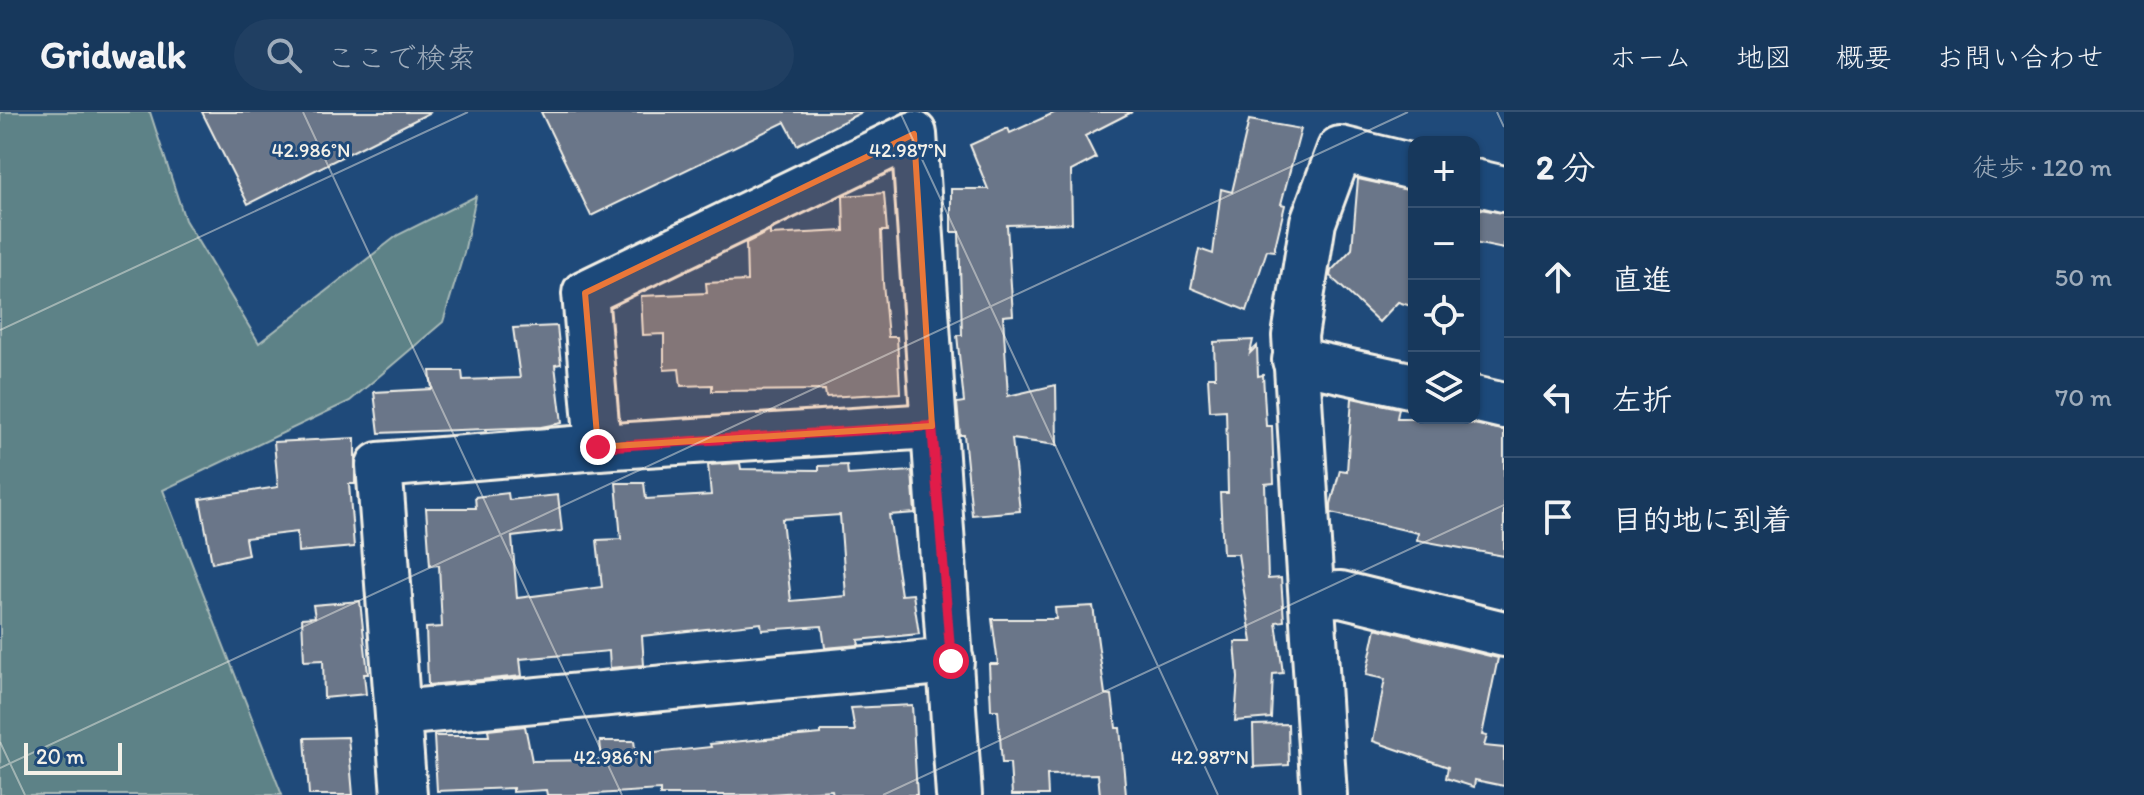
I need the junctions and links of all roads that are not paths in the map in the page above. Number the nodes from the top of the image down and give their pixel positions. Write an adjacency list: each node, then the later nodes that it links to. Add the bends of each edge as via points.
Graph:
1 (1408, 166): 4 (street, via 1340,149 1313,222)
2 (1480, 183): 3 (street)
3 (1504, 189)
4 (1295, 360): 5 (street); 10 (street)
5 (1408, 385)
6 (1480, 400): 7 (street)
7 (1504, 406)
8 (932, 426): 9 (street); 9 (street, via 914,134 585,293); 12 (street)
9 (598, 447): 13 (street, via 379,465)
10 (1312, 595): 11 (street, via 1341,594); 16 (street)
11 (1504, 634)
12 (951, 661): 13 (street); 15 (street)
13 (398, 713): 14 (street)
14 (404, 795)
15 (959, 795)
16 (1324, 795)

